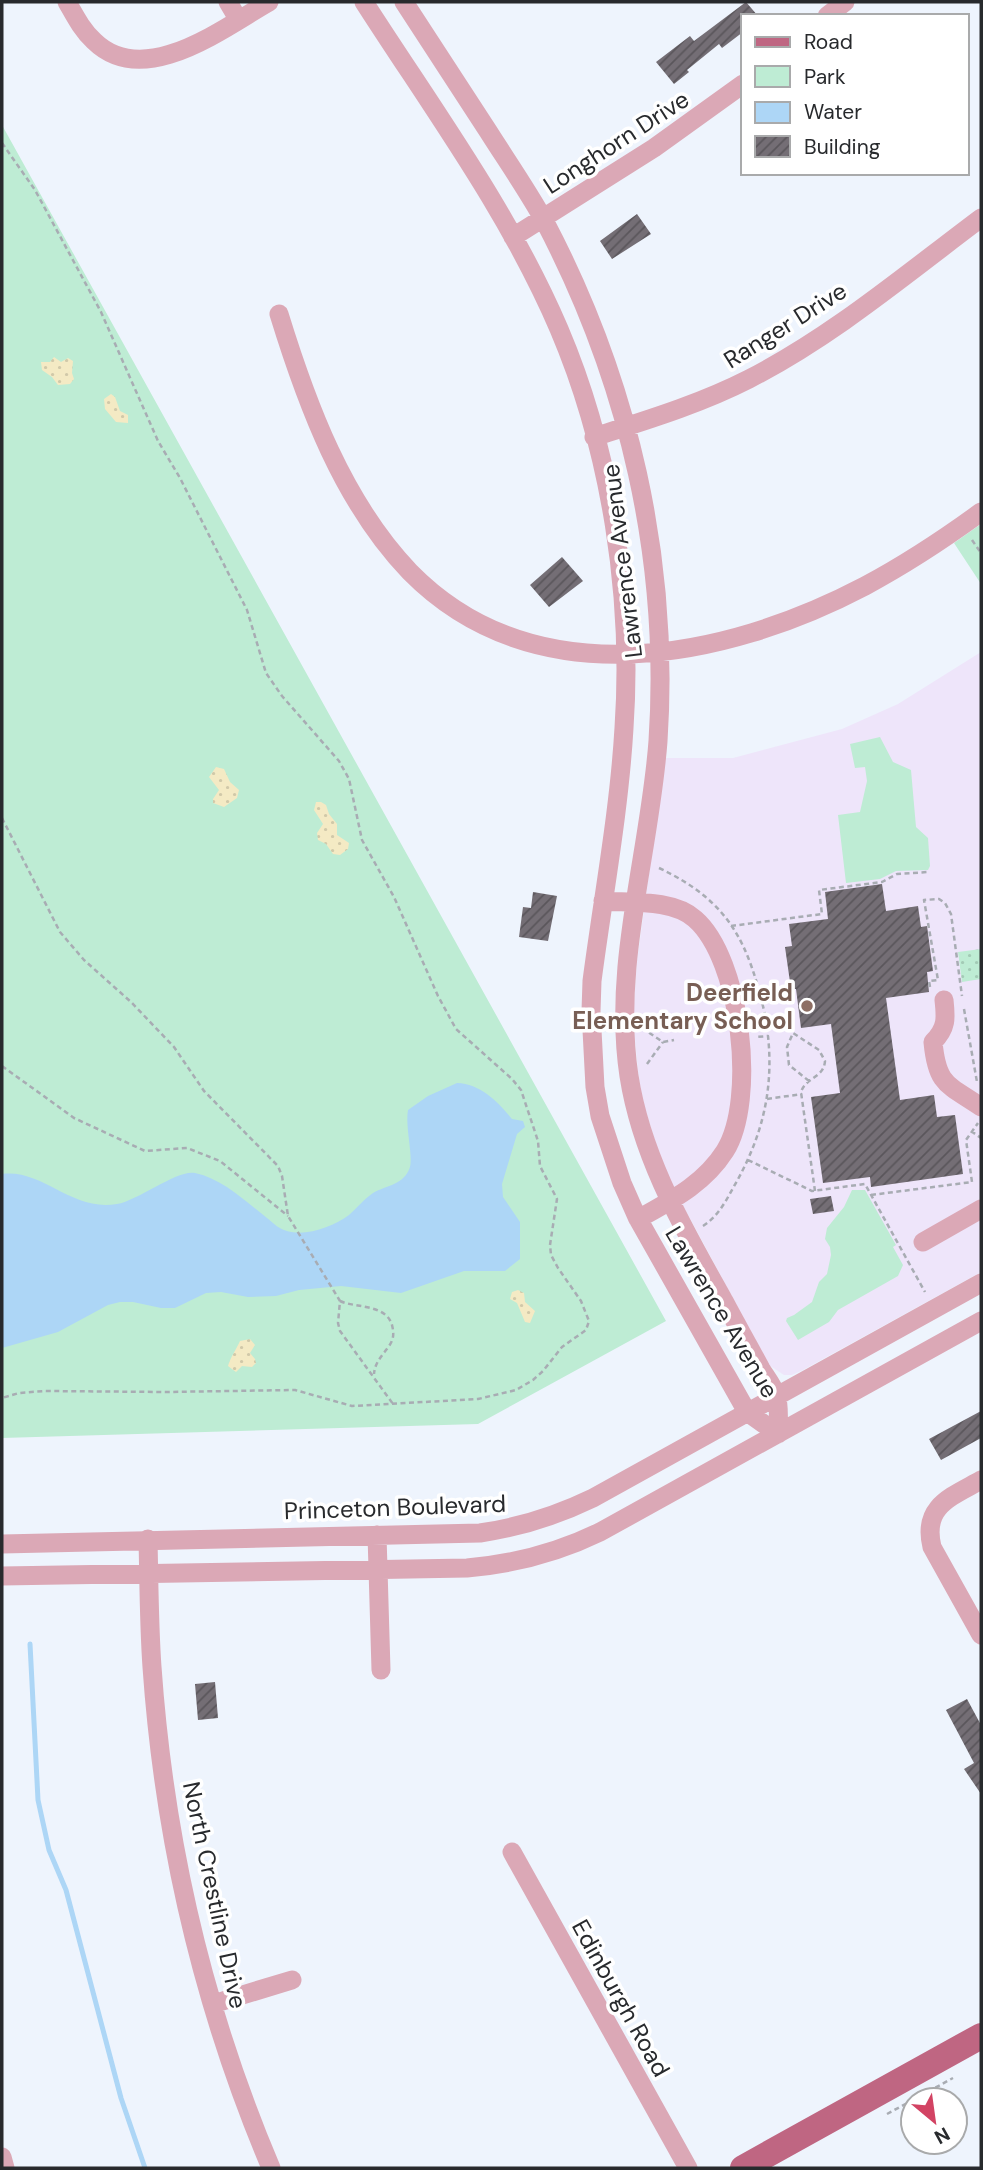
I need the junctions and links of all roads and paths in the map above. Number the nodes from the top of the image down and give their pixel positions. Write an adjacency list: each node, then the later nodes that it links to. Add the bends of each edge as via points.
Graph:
1 (67, 2): 6 (street, via 97,44 146,60 183,50)
2 (269, 2): 6 (street)
3 (364, 2): 12 (street, Lawrence Avenue)
4 (404, 2): 10 (street, Lawrence Avenue)
5 (845, 2): 7 (street)
6 (233, 10)
7 (830, 14)
8 (741, 86): 10 (street, Longhorn Drive)
9 (2, 143): 54 (path, via 35,190 101,312 158,441 247,610 266,673 349,779 362,840 456,1029 521,1090 538,1142 540,1166 556,1193 551,1255 589,1315 586,1330 562,1347 538,1376 516,1390 478,1399)
10 (543, 218): 12 (street, Longhorn Drive); 14 (street, Lawrence Avenue, via 599,342)
11 (981, 218): 14 (street, Ranger Drive, via 799,351 711,397)
12 (513, 237): 15 (street, Lawrence Avenue, via 559,330)
13 (279, 314): 20 (street, via 327,444 364,513 410,572 459,611 509,636 562,650)
14 (626, 426): 15 (street, Ranger Drive); 19 (street, Lawrence Avenue, via 645,503)
15 (594, 437): 20 (street, Lawrence Avenue, via 617,543)
16 (981, 512): 19 (street, via 916,557 822,606 738,637)
17 (972, 540): 18 (path)
18 (981, 553)
19 (660, 653): 20 (street); 24 (street, Lawrence Avenue, via 655,775)
20 (624, 655): 23 (street, Lawrence Avenue, via 624,727)
21 (2, 818): 44 (path, via 60,932 174,1047 204,1091 278,1166)
22 (928, 872): 25 (path, via 820,890 822,914)
23 (603, 901): 24 (street); 45 (street, Lawrence Avenue, via 592,981 595,1087 611,1150)
24 (636, 903): 42 (street, Lawrence Avenue, via 627,968 626,1054 639,1123); 42 (street, via 679,909 695,919 710,940 732,993 743,1065 741,1104 725,1151 702,1179)
25 (732, 926)
26 (938, 998): 35 (street, via 947,1022 933,1042 938,1073 949,1085); 35 (path, via 929,981 938,980 924,900 933,899 945,902 951,914)
27 (639, 1026): 29 (path)
28 (674, 1040): 29 (path)
29 (663, 1042): 31 (path)
30 (2, 1066): 44 (path, via 74,1118 145,1151 187,1148 220,1161)
31 (643, 1069)
32 (809, 1082): 32 (path, via 821,1074 823,1055 793,1033 787,1046 789,1065); 33 (path)
33 (802, 1094): 34 (path); 40 (path)
34 (766, 1099)
35 (981, 1099)
36 (981, 1118): 37 (path)
37 (971, 1131): 38 (path); 41 (path, via 966,1140 972,1182)
38 (981, 1138)
39 (748, 1160): 40 (path)
40 (815, 1191): 41 (path, via 865,1184)
41 (871, 1195): 48 (path)
42 (670, 1201): 45 (street); 52 (street, Lawrence Avenue)
43 (981, 1209): 46 (street)
44 (288, 1216): 49 (path)
45 (638, 1219): 55 (street, Lawrence Avenue)
46 (923, 1242)
47 (981, 1283): 52 (street, Princeton Boulevard)
48 (927, 1295)
49 (340, 1301): 51 (path, via 340,1331); 51 (path, via 374,1309 391,1322 394,1334)
50 (981, 1321): 56 (street)
51 (374, 1375): 54 (path)
52 (777, 1396): 55 (street, Princeton Boulevard); 56 (street, Lawrence Avenue)
53 (2, 1398): 54 (path, via 45,1391 295,1390 338,1404)
54 (394, 1405)
55 (747, 1412): 56 (street, Lawrence Avenue); 58 (street, Princeton Boulevard, via 556,1516 480,1533)
56 (778, 1434): 61 (street, via 600,1532 550,1553 491,1566)
57 (981, 1480): 64 (street, via 947,1499 933,1514 929,1535)
58 (377, 1535): 59 (street, Princeton Boulevard); 61 (street)
59 (148, 1539): 60 (street, Princeton Boulevard); 62 (street, North Crestline Drive)
60 (2, 1544)
61 (378, 1570): 62 (street); 65 (street)
62 (149, 1574): 63 (street); 68 (street, North Crestline Drive, via 152,1666 166,1797)
63 (2, 1576)
64 (981, 1635)
65 (381, 1670)
66 (512, 1852): 75 (street, Edinburgh Road)
67 (292, 1980): 68 (street)
68 (213, 2004): 74 (street, North Crestline Drive)
69 (981, 2036): 76 (main road)
70 (956, 2076): 71 (path)
71 (938, 2086)
72 (2, 2157): 73 (street)
73 (5, 2168)
74 (271, 2168)
75 (688, 2168)
76 (743, 2168)

